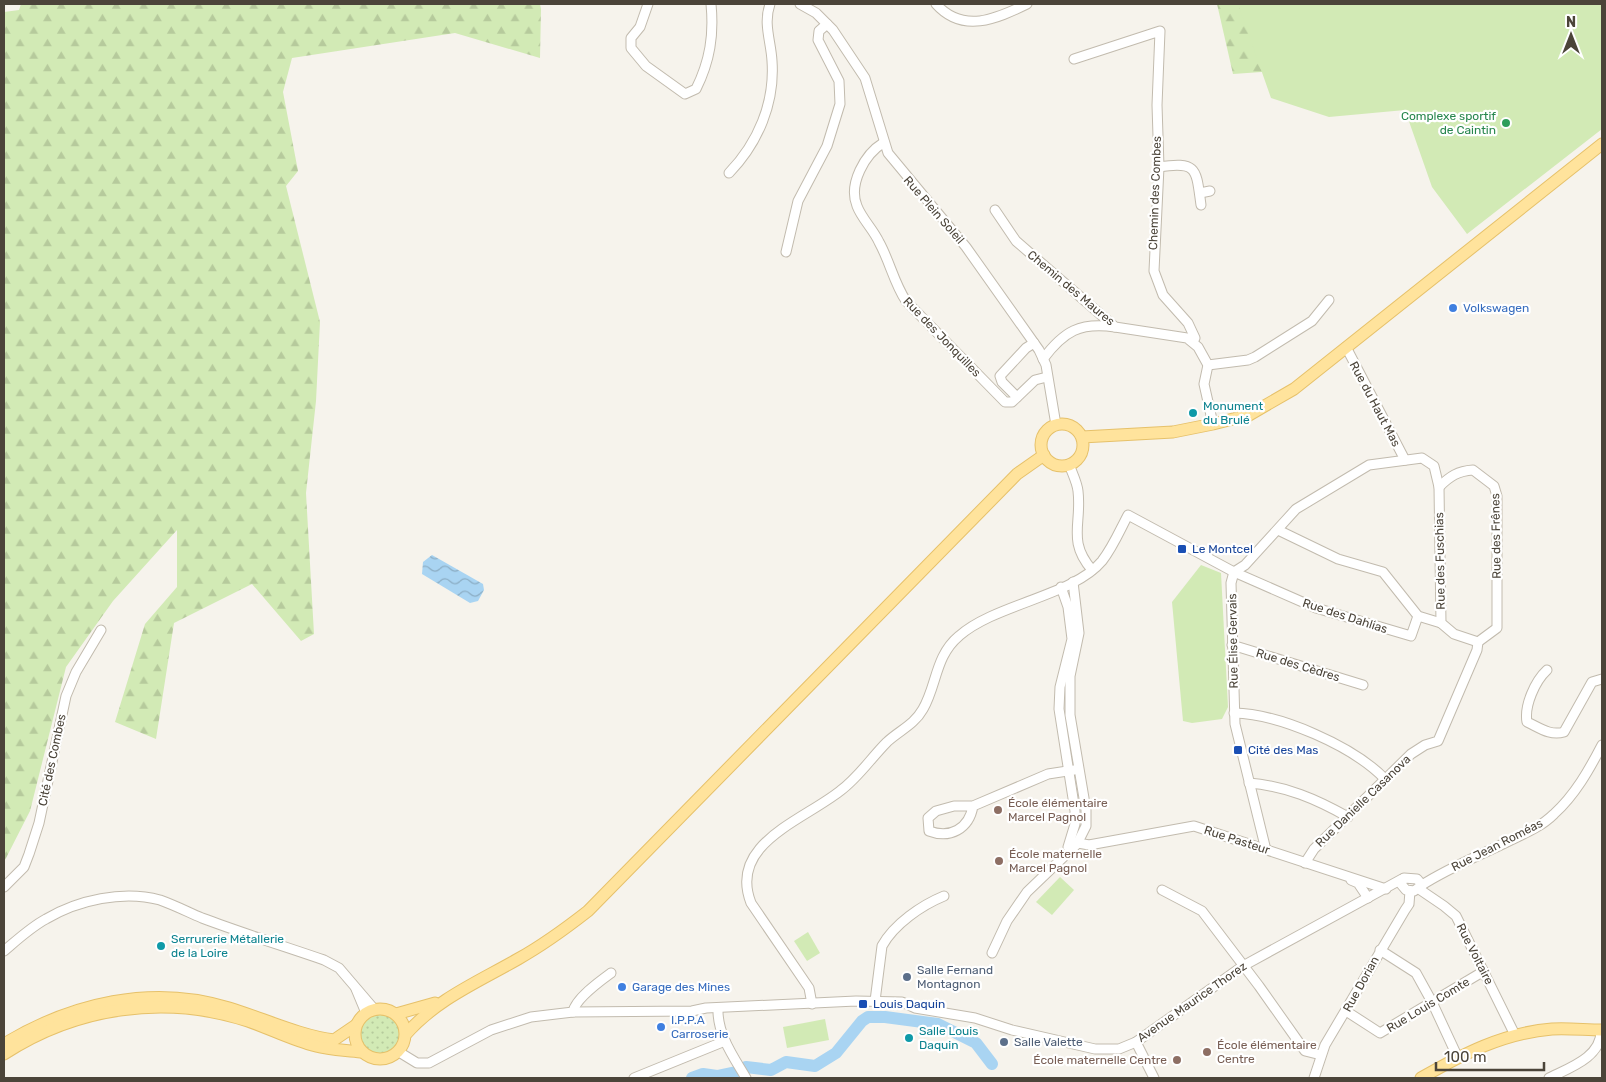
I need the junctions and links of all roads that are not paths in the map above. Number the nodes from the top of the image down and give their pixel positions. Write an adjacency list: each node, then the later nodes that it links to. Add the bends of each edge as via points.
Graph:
1 (648, 4): 2 (street, via 640,27 631,38 631,48 646,66 685,94 696,89 708,64 712,42)
2 (711, 4)
3 (770, 4): 12 (street, via 767,22 772,85 767,109 748,149)
4 (800, 4): 7 (street, Rue Plein Soleil)
5 (936, 4): 6 (street, via 948,15 965,22 1001,16)
6 (1027, 4)
7 (827, 24): 9 (street, Rue Plein Soleil, via 865,78); 17 (street, via 819,31 818,40 839,82 840,104 827,146 798,201)
8 (1074, 59): 11 (street, Chemin des Combes, via 1160,31)
9 (883, 143): 21 (street, Rue Plein Soleil, via 905,176 966,247); 26 (street, Rue des Jonquilles, via 864,162 855,198 879,241 897,288 906,302 1005,402 1012,402)
10 (1602, 144): 22 (main road)
11 (1159, 167): 14 (street, via 1181,164 1192,169 1196,173); 20 (street, Chemin des Combes, via 1154,271 1163,295 1188,323)
12 (729, 173)
13 (1210, 191): 14 (street)
14 (1200, 194): 15 (street)
15 (1201, 205)
16 (995, 210): 19 (street, Chemin des Maures, via 1016,241)
17 (786, 252)
18 (1329, 300): 24 (street, via 1312,321 1255,357)
19 (1114, 326): 20 (street, Chemin des Maures, via 1178,336); 23 (street, via 1077,328 1064,336)
20 (1194, 342): 24 (street, Chemin des Combes)
21 (1034, 343): 23 (street, Rue Plein Soleil); 26 (street, via 1000,376)
22 (1346, 347): 27 (main road, via 1294,389 1249,415); 31 (street, Rue du Haut Mas)
23 (1043, 359): 25 (street, Rue Plein Soleil)
24 (1208, 365): 27 (street, via 1204,384)
25 (1047, 377): 26 (street, via 1035,380); 28 (street, Rue Plein Soleil)
26 (1018, 397)
27 (1213, 424): 29 (main road, via 1173,432)
28 (1056, 425): 29 (main road, via 1069,425); 30 (main road, via 1043,437)
29 (1082, 437): 32 (main road, via 1080,455)
30 (1044, 455): 32 (main road, via 1055,464); 71 (main road, via 1016,474 588,911 547,942)
31 (1404, 460): 33 (street, via 1422,458 1434,466); 34 (street, via 1369,465 1296,509)
32 (1069, 464): 35 (street, via 1078,491 1077,539 1082,558)
33 (1439, 487): 40 (street, Rue des Fuschias); 42 (street, Rue des Frênes, via 1450,476 1474,470 1494,486 1497,496 1497,628)
34 (1278, 530): 36 (street, via 1245,566); 39 (street, via 1338,559 1383,572)
35 (1092, 570): 36 (street, via 1102,561 1128,515); 37 (street)
36 (1234, 572): 39 (street, Rue des Dahlias, via 1316,608 1411,636); 43 (street, Rue Élise Gervais, via 1231,583)
37 (1073, 582): 38 (street); 49 (street, via 1079,633 1068,689)
38 (1061, 587): 50 (street, via 1068,607 1072,639 1060,687 1059,709); 74 (street, via 990,617 960,634 940,660 924,707 914,723 889,741 841,791 762,844 749,862 745,877 750,903 808,988)
39 (1418, 616): 40 (street)
40 (1441, 624): 42 (street, Rue des Fuschias, via 1454,634)
41 (101, 630): 60 (street, Cité des Combes, via 66,696 39,823 29,854 24,867)
42 (1478, 642): 51 (street, Rue Danielle Casanova, via 1438,741 1411,754)
43 (1232, 645): 46 (street, Rue des Cèdres); 47 (street, Rue Élise Gervais)
44 (1547, 670): 45 (street, via 1539,677 1526,713 1527,722 1548,733 1564,732 1592,682)
45 (1602, 679)
46 (1363, 685)
47 (1234, 713): 51 (street, via 1252,713 1280,720 1353,753); 52 (street, Rue Élise Gervais)
48 (1602, 745): 59 (street, Rue Jean Roméas, via 1585,776 1554,815 1525,833 1444,871 1431,873)
49 (1079, 769): 50 (street); 55 (street, via 1086,826)
50 (1069, 770): 53 (street, via 1048,774); 55 (street, via 1075,812)
51 (1384, 778): 54 (street, Rue Danielle Casanova)
52 (1249, 783): 54 (street, via 1270,785 1315,798); 56 (street, Rue Élise Gervais)
53 (973, 806): 53 (street, via 954,806 936,811 928,818 929,831 950,834 967,823)
54 (1348, 817): 57 (street, Rue Danielle Casanova, via 1314,849)
55 (1074, 842): 56 (street, Rue Pasteur, via 1089,845 1194,826); 67 (street, via 1027,892 1007,921)
56 (1266, 850): 57 (street, Rue Pasteur)
57 (1305, 863): 58 (street, Rue Pasteur)
58 (1344, 876): 61 (street, Rue Pasteur); 64 (street, Rue Pasteur, via 1358,884)
59 (1412, 885): 61 (street, Avenue Maurice Thorez); 65 (street, Rue Dorian, via 1409,904); 69 (street, Rue Voltaire, via 1456,916)
60 (4, 887)
61 (1386, 889): 64 (street, Avenue Maurice Thorez)
62 (1162, 890): 68 (street, via 1202,911)
63 (944, 896): 72 (street, via 930,902 885,941)
64 (1368, 898): 68 (street, Avenue Maurice Thorez)
65 (1380, 950): 73 (street, via 1416,973); 77 (street, Rue Dorian)
66 (4, 951): 76 (street, via 37,924 57,913 97,900 119,896 142,897 160,900 324,960 339,968)
67 (992, 953)
68 (1243, 966): 85 (street, Avenue Maurice Thorez); 90 (street, via 1305,1051)
69 (1484, 971): 73 (street, Rue Louis Comte); 83 (street, Rue Voltaire)
70 (611, 973): 78 (street, via 589,990 574,1006)
71 (444, 1000): 79 (main road); 82 (main road)
72 (875, 1001): 74 (street, Avenue Maurice Thorez); 85 (street, Avenue Maurice Thorez, via 902,1002 914,1008 976,1018 1012,1030 1095,1049 1119,1049)
73 (1432, 1002): 77 (street, Rue Louis Comte, via 1380,1033); 91 (street)
74 (812, 1004): 75 (street, Avenue Maurice Thorez)
75 (718, 1008): 78 (street, Avenue Maurice Thorez); 84 (street)
76 (370, 1011): 79 (main road, via 389,1010); 80 (main road)
77 (1346, 1011): 90 (street, Rue Dorian)
78 (573, 1012): 88 (street, Avenue Maurice Thorez, via 541,1015 505,1025 429,1063 417,1063)
79 (396, 1014): 82 (main road)
80 (356, 1025): 86 (main road, via 334,1040 319,1038 201,1000 168,997 96,1004 42,1023); 87 (main road, via 356,1044)
81 (1601, 1030): 83 (main road, via 1553,1029); 97 (street, via 1600,1044 1592,1053)
82 (406, 1034): 88 (main road)
83 (1515, 1035): 91 (main road, via 1490,1042)
84 (724, 1041): 92 (street); 93 (street)
85 (1136, 1042): 94 (street)
86 (4, 1044)
87 (361, 1052): 88 (main road, via 376,1060); 89 (main road, via 318,1047 247,1021 165,1006 100,1012 54,1028)
88 (399, 1052)
89 (4, 1054)
90 (1321, 1055): 95 (street, Rue Dorian)
91 (1458, 1058): 96 (main road)
92 (634, 1078)
93 (746, 1078)
94 (1154, 1078)
95 (1314, 1078)
96 (1421, 1078)
97 (1549, 1078)

